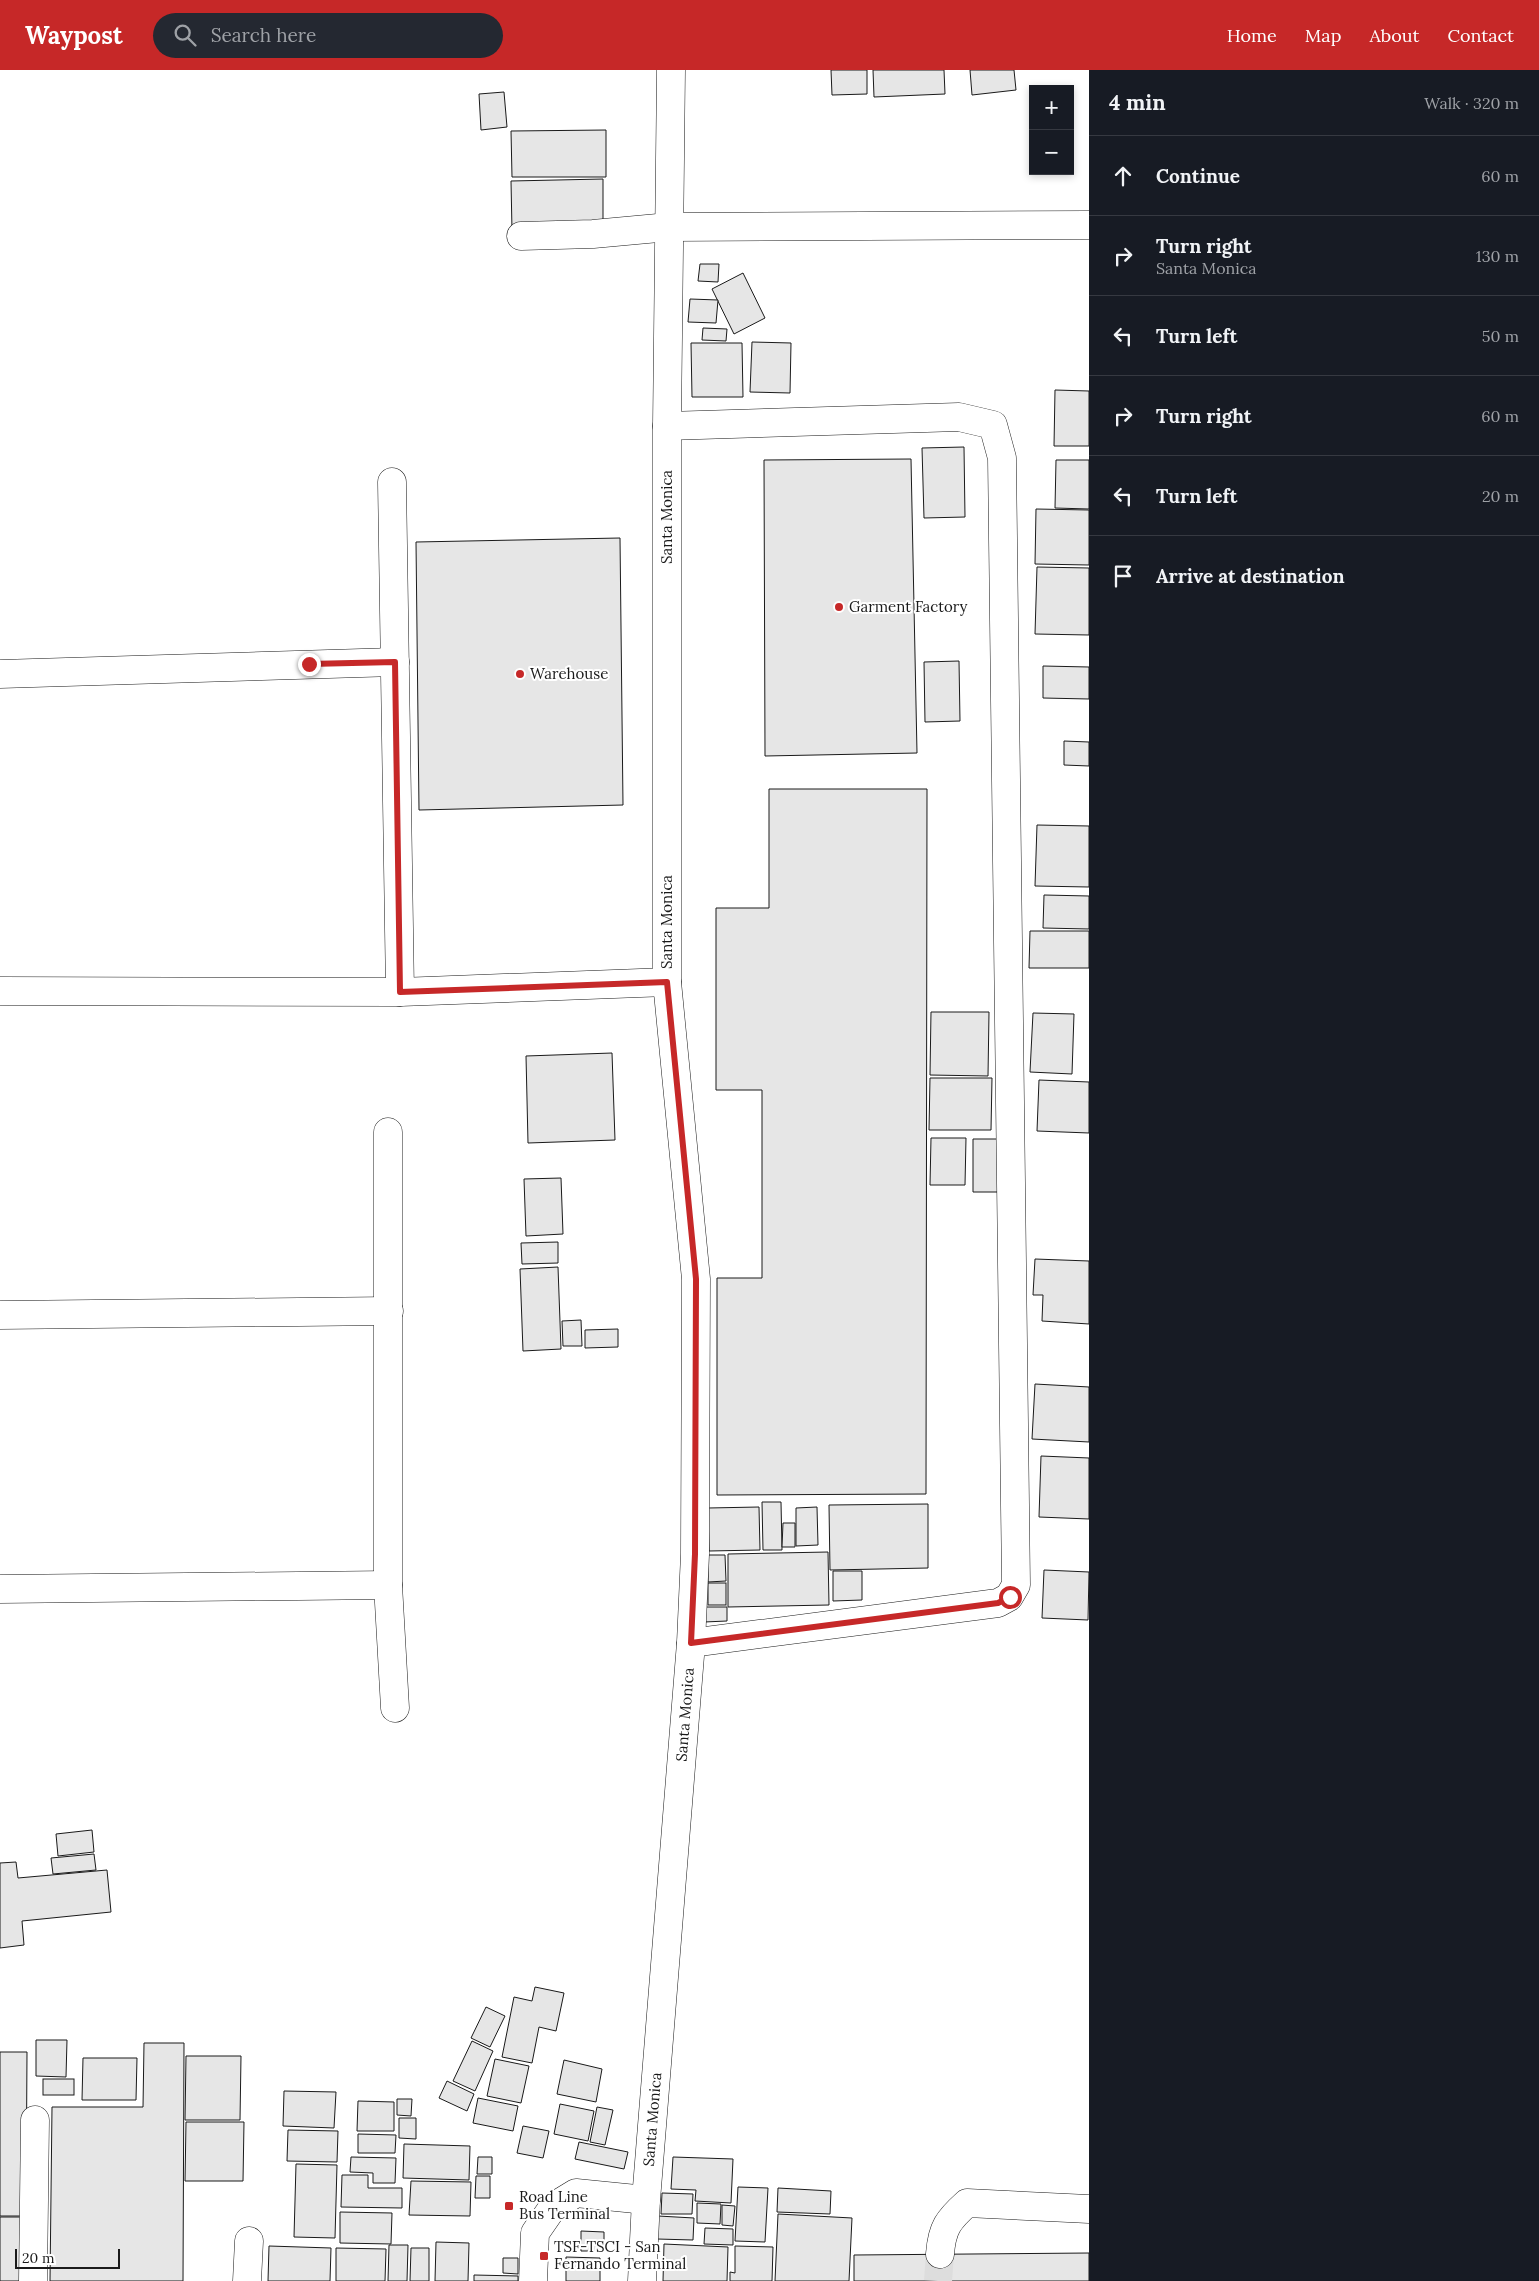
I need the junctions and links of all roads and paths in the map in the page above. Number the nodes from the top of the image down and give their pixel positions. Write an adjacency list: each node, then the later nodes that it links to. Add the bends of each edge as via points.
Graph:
1 (671, 70): 3 (street, Santa Monica)
2 (1089, 225): 3 (street)
3 (669, 227): 4 (street); 5 (street, Santa Monica)
4 (521, 236)
5 (668, 426): 9 (street, Santa Monica); 17 (street, via 958,417 993,426 1002,458 1016,1585 1010,1597 998,1603)
6 (392, 482): 7 (street)
7 (395, 662): 8 (street); 11 (street)
8 (0, 674)
9 (667, 982): 11 (street); 17 (street, Santa Monica, via 696,1279 695,1554)
10 (0, 991): 11 (street)
11 (400, 992)
12 (388, 1132): 13 (street)
13 (389, 1310): 14 (street); 15 (street)
14 (0, 1315)
15 (388, 1585): 16 (street); 18 (street)
16 (0, 1589)
17 (691, 1643): 20 (street, Santa Monica)
18 (395, 1708)
19 (36, 2120): 24 (street)
20 (646, 2200): 26 (street, via 576,2193 553,2207 535,2233); 27 (street, Santa Monica)
21 (1089, 2209): 23 (street, via 967,2203 949,2220)
22 (249, 2241): 25 (street)
23 (940, 2254)
24 (34, 2281)
25 (247, 2281)
26 (534, 2281)
27 (642, 2281)

